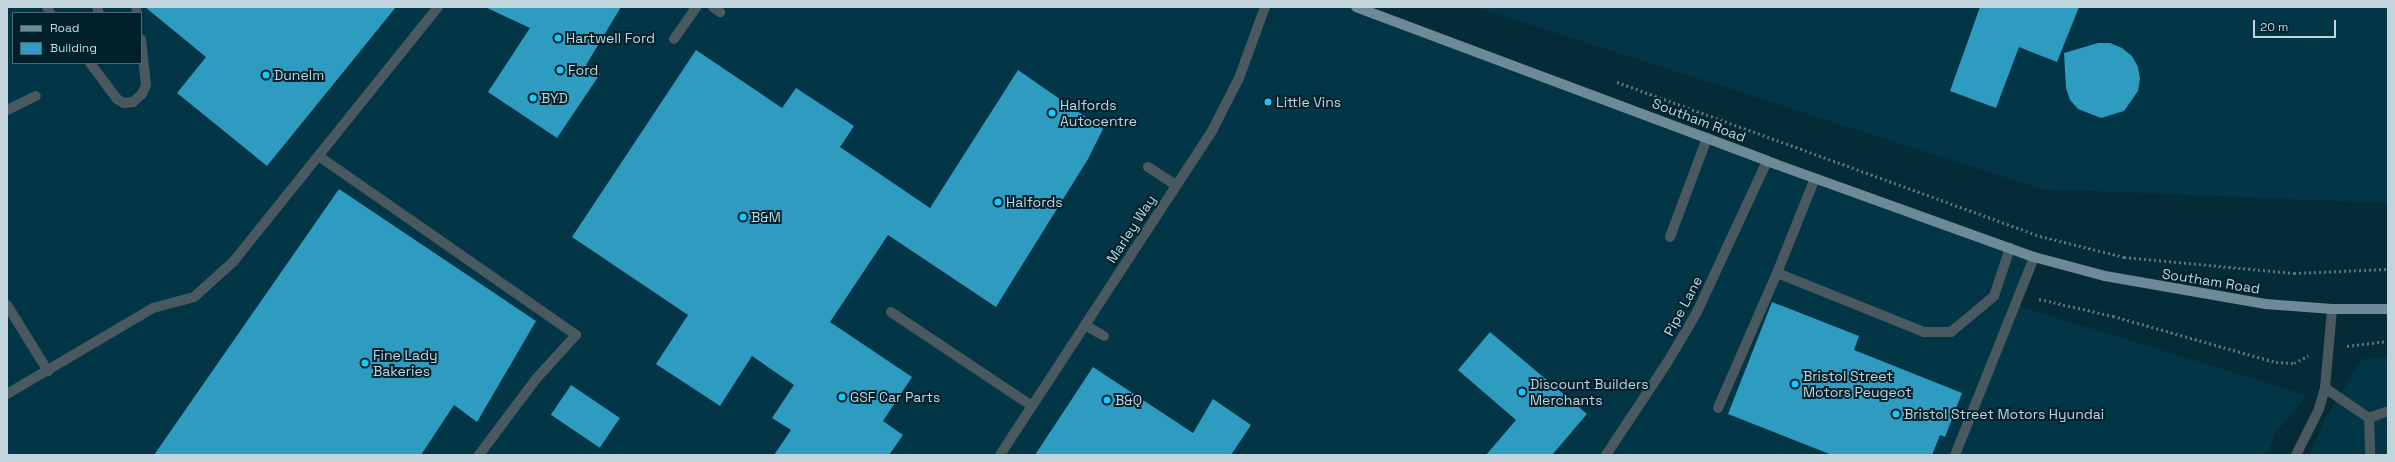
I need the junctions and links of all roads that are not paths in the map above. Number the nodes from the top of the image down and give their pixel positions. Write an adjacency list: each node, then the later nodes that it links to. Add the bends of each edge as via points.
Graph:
1 (438, 7): 11 (street)
2 (696, 7): 5 (street)
3 (1265, 7): 15 (street, Marley Way, via 1230,99)
4 (1358, 7): 10 (main road, Southam Road)
5 (674, 39)
6 (142, 48): 7 (street, via 146,85 142,94 133,102 124,103 117,99)
7 (91, 64)
8 (36, 96): 9 (street)
9 (7, 110)
10 (1707, 138): 12 (main road, Southam Road); 16 (street)
11 (320, 157): 26 (street, via 233,262 194,297 153,308); 33 (street, via 576,335 536,379)
12 (1767, 161): 14 (main road, Southam Road); 35 (street, Pipe Lane, via 1697,312 1663,370)
13 (1148, 167): 15 (street)
14 (1815, 178): 17 (main road, Southam Road); 19 (street)
15 (1176, 184): 24 (street, Marley Way)
16 (1670, 237)
17 (2010, 248): 18 (main road, Southam Road); 19 (street, via 1994,296 1951,332 1924,332)
18 (2034, 257): 21 (main road, Southam Road, via 2104,276 2175,290 2266,304); 36 (street)
19 (1777, 273): 30 (street)
20 (7, 304): 26 (street)
21 (2332, 309): 22 (main road, Southam Road); 27 (street)
22 (2388, 309)
23 (890, 312): 29 (street)
24 (1085, 324): 25 (street); 29 (street, Marley Way)
25 (1104, 336)
26 (48, 371): 28 (street)
27 (2325, 388): 32 (street); 37 (street, via 2319,409)
28 (7, 394)
29 (1032, 406): 34 (street, Marley Way)
30 (1718, 408)
31 (2388, 411): 32 (street)
32 (2369, 418): 38 (street)
33 (479, 455)
34 (1000, 455)
35 (1606, 455)
36 (1955, 455)
37 (2296, 455)
38 (2370, 455)

